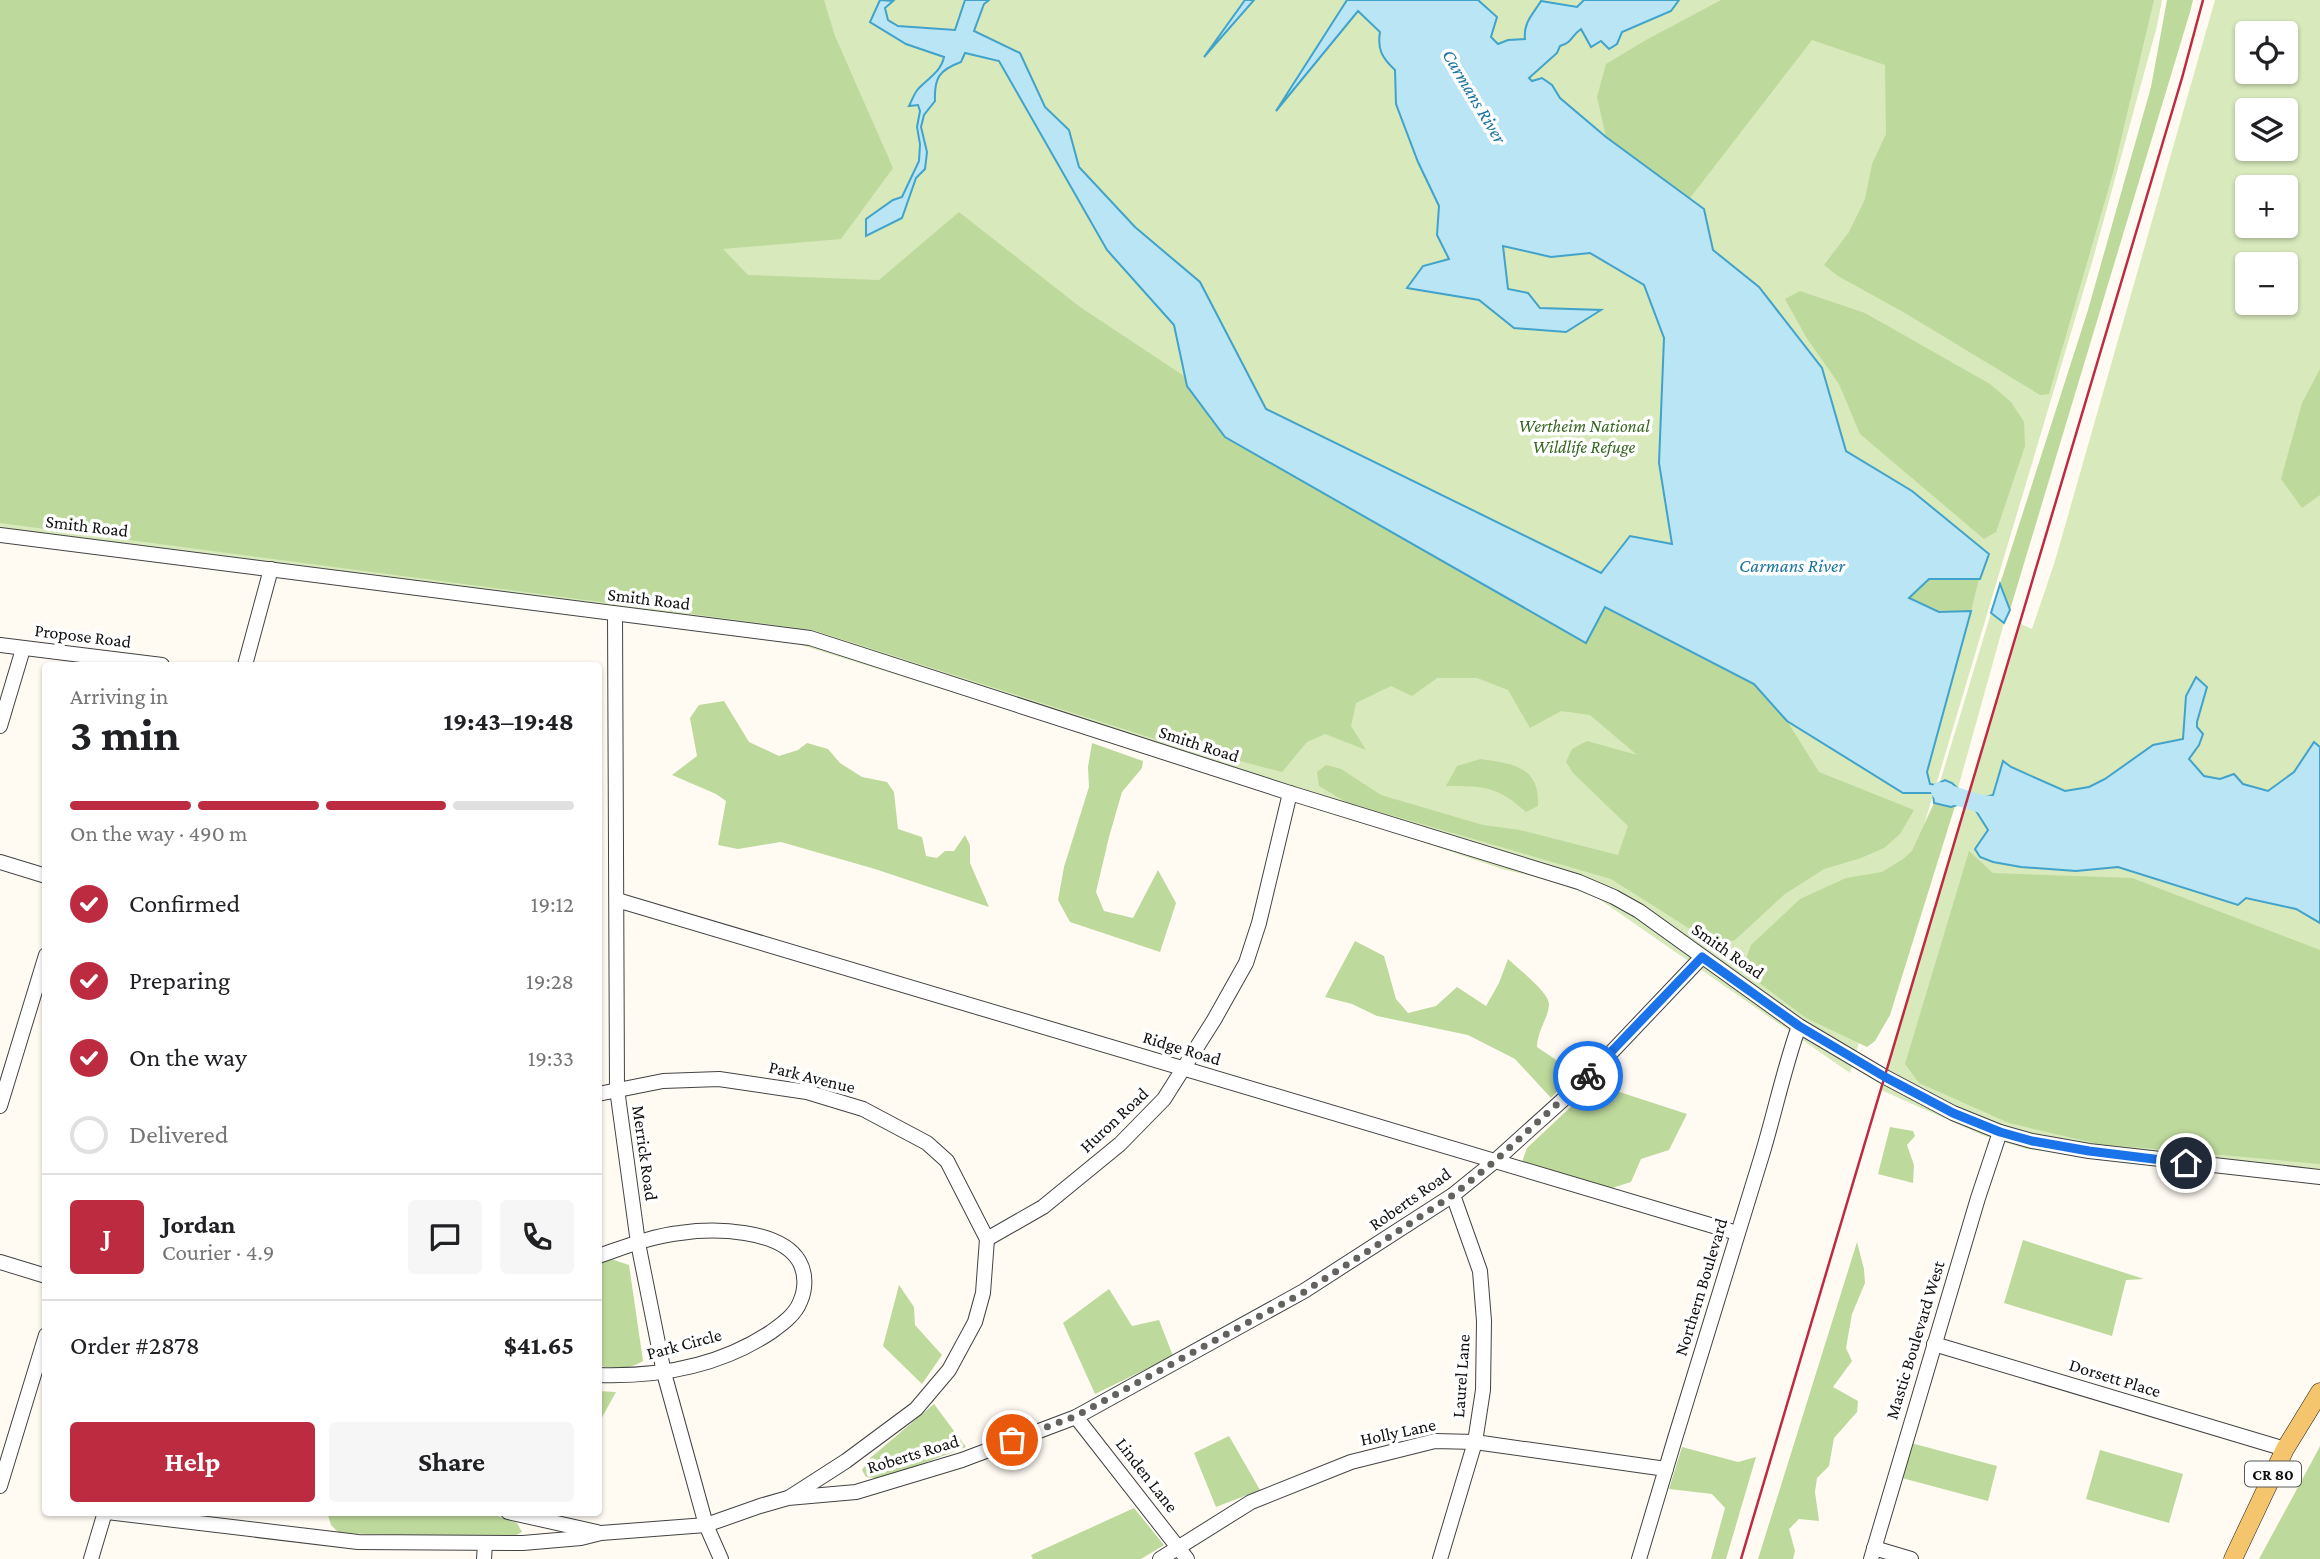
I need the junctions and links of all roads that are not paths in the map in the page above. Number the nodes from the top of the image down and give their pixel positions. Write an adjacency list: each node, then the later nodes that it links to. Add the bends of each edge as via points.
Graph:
1 (0, 534): 2 (street, Smith Road)
2 (271, 569): 3 (street, Smith Road); 7 (street)
3 (615, 614): 9 (street, Smith Road, via 810,638); 12 (street, Merrick Road)
4 (0, 645): 5 (street, Propose Road)
5 (23, 649): 6 (street, Propose Road); 8 (street)
6 (123, 662)
7 (246, 662)
8 (0, 726)
9 (1290, 793): 13 (street, Smith Road, via 1579,882 1639,911); 16 (street, Huron Road, via 1246,963)
10 (0, 862): 11 (street)
11 (42, 875)
12 (617, 900): 16 (street, Ridge Road); 17 (street, Merrick Road)
13 (1702, 957): 15 (street, Smith Road); 21 (street, Roberts Road, via 1587,1078)
14 (42, 968): 19 (street)
15 (1799, 1026): 20 (street, Smith Road, via 1953,1113); 24 (street, Northern Boulevard)
16 (1183, 1069): 21 (street, Ridge Road); 25 (street, Huron Road, via 1164,1099 1120,1144 1043,1207)
17 (617, 1089): 18 (street, Park Avenue); 25 (street, Park Avenue, via 719,1079 807,1092 863,1109 927,1143 947,1160); 26 (street, Merrick Road)
18 (602, 1093)
19 (0, 1106)
20 (2000, 1132): 22 (street, Smith Road, via 2089,1151); 30 (street, Mastic Boulevard West)
21 (1495, 1161): 23 (street, Roberts Road); 24 (street, Ridge Road)
22 (2320, 1177)
23 (1453, 1195): 35 (street, Roberts Road, via 1304,1292); 36 (street, Laurel Lane, via 1480,1271 1483,1390)
24 (1737, 1233): 38 (street, Northern Boulevard)
25 (987, 1239): 40 (street, via 984,1293 975,1322 948,1370 916,1409)
26 (638, 1243): 27 (street, Park Circle); 32 (street, Merrick Road); 32 (street, Park Circle, via 709,1231 760,1236 793,1252 802,1268 805,1287 800,1304 785,1321 757,1341 713,1361)
27 (602, 1255)
28 (0, 1262): 29 (street)
29 (42, 1275)
30 (1934, 1344): 37 (street, Dorsett Place); 47 (street, Mastic Boulevard West)
31 (42, 1348): 39 (street)
32 (664, 1373): 33 (street, Park Circle); 44 (street, Merrick Road)
33 (602, 1375)
34 (2320, 1392): 37 (main road, CR 80)
35 (1076, 1416): 40 (street, Roberts Road, via 901,1480 856,1492); 48 (street, Linden Lane)
36 (1475, 1442): 38 (street, Holly Lane); 48 (street, Holly Lane, via 1435,1441 1351,1462 1251,1502); 53 (street, Laurel Lane)
37 (2285, 1450): 56 (main road, CR 80)
38 (1666, 1469): 54 (street, Northern Boulevard)
39 (0, 1486)
40 (788, 1498): 44 (street, Roberts Road)
41 (105, 1516): 49 (street)
42 (140, 1516): 46 (street, Roberts Road, via 358,1542)
43 (526, 1516): 45 (street)
44 (706, 1525): 45 (street, Roberts Road); 51 (street, Merrick Road)
45 (601, 1533): 46 (street, Roberts Road)
46 (485, 1544): 50 (street)
47 (1872, 1553): 55 (street)
48 (1183, 1554): 52 (street, Holly Lane)
49 (91, 1559)
50 (484, 1559)
51 (722, 1559)
52 (1160, 1559)
53 (1440, 1559)
54 (1639, 1559)
55 (1911, 1559)
56 (2233, 1559)

